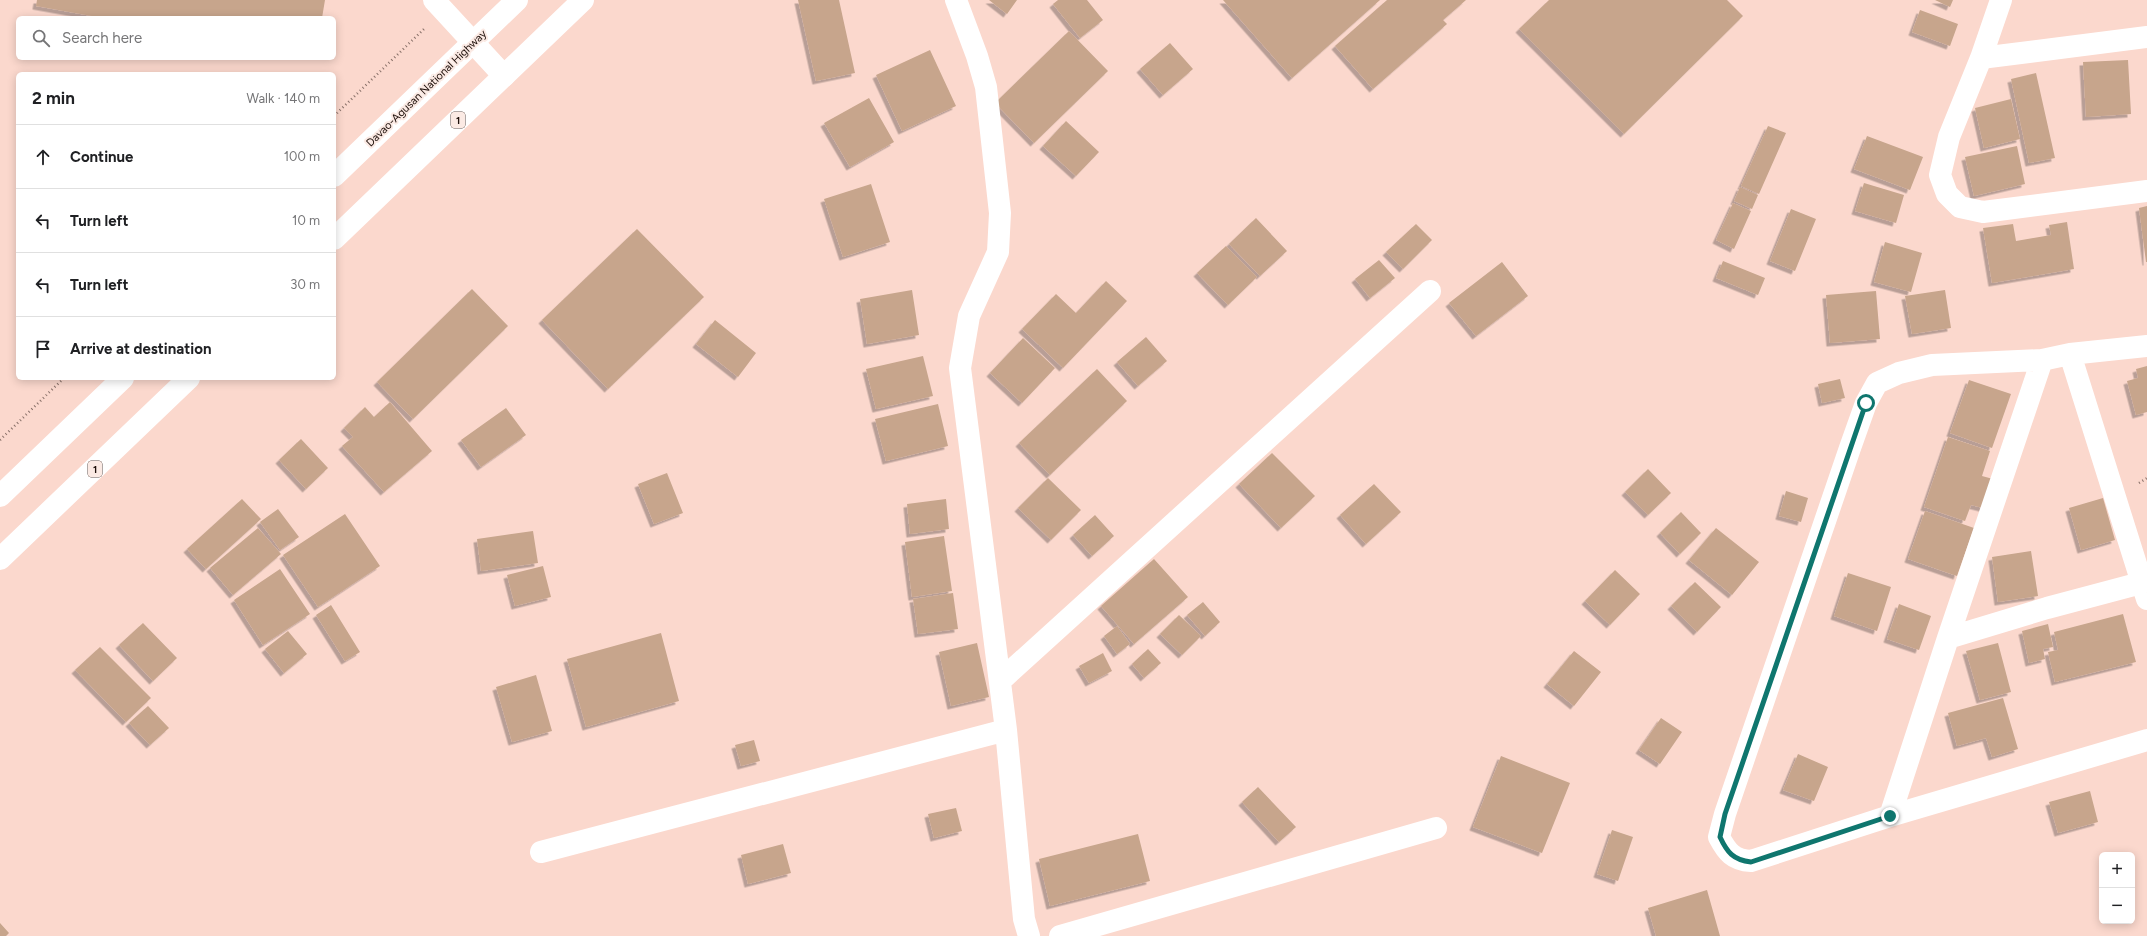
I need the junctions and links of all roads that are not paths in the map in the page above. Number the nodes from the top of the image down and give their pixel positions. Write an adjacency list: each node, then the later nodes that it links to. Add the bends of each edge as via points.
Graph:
1 (517, 0): 7 (main road, Davao-Agusan National Highway)
2 (583, 0): 9 (main road, 1)
3 (956, 0): 23 (main road, via 986,87 1000,213 998,252 968,316 960,368)
4 (2001, 0): 8 (main road)
5 (438, 5): 7 (main road)
6 (2147, 37): 8 (main road)
7 (472, 43): 9 (main road); 10 (main road, Davao-Agusan National Highway)
8 (1981, 58): 11 (main road, via 1949,137 1940,175 1947,194 1960,208 1983,212)
9 (504, 76): 12 (main road, 1)
10 (336, 174)
11 (2147, 191)
12 (336, 237)
13 (1430, 291): 23 (main road)
14 (2147, 346): 15 (main road)
15 (2070, 354): 16 (main road); 21 (main road)
16 (2042, 360): 22 (main road); 26 (main road, via 1932,366 1899,373 1877,383 1866,403 1850,448 1725,814 1720,837 1728,853 1740,860 1751,862)
17 (121, 380): 19 (main road)
18 (187, 380): 20 (main road, 1)
19 (0, 496)
20 (0, 559)
21 (2144, 591): 22 (main road, via 2047,608)
22 (1948, 638): 26 (main road)
23 (1000, 681): 24 (main road)
24 (1006, 730): 28 (main road); 29 (main road, via 1024,919)
25 (2147, 740): 26 (main road)
26 (1890, 816)
27 (1436, 828): 30 (main road)
28 (541, 852)
29 (1029, 936)
30 (1060, 936)

